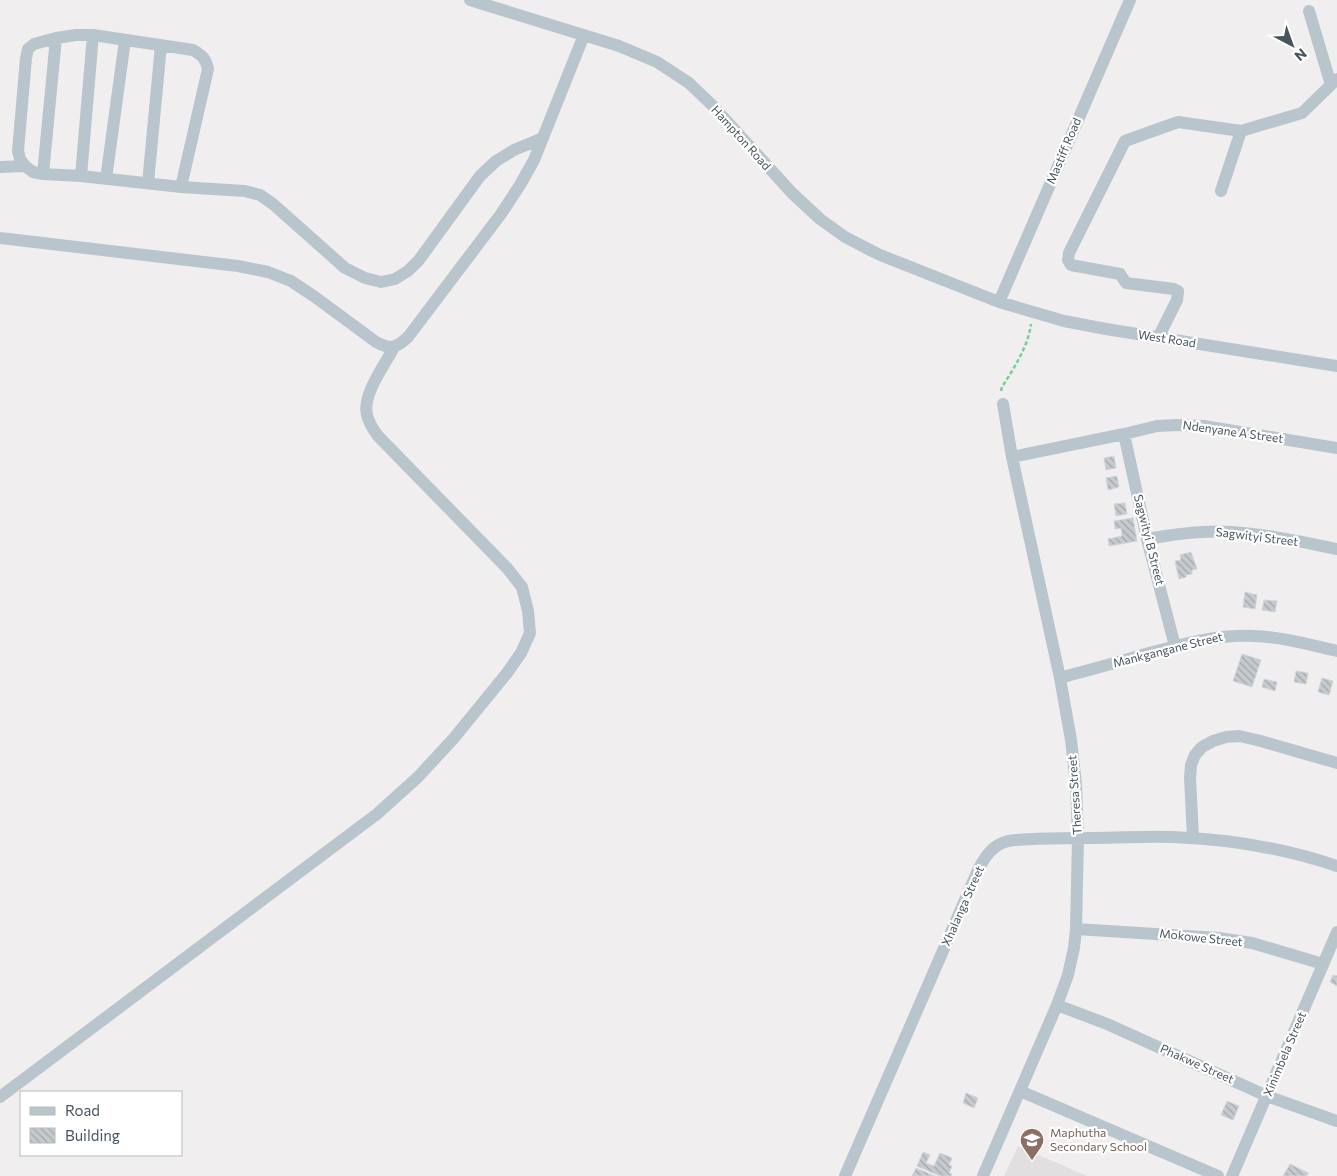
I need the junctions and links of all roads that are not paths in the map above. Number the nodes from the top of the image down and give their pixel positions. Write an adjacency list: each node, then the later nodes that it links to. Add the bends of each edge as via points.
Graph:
1 (470, 0): 5 (street, Hampton Road)
2 (1130, 0): 21 (street, Mastiff Road)
3 (1309, 11): 9 (street)
4 (93, 35): 6 (street); 7 (street); 15 (street)
5 (584, 35): 11 (street); 21 (street, Hampton Road, via 656,62 689,82 792,193 820,219 846,236 880,255)
6 (56, 38): 12 (street, via 28,49 18,151); 14 (street)
7 (124, 40): 8 (street); 16 (street)
8 (161, 45): 17 (street); 18 (street, via 202,54 208,69)
9 (1334, 82): 10 (street, via 1302,113)
10 (1241, 131): 19 (street); 22 (street, via 1178,122 1126,141 1069,252 1071,265 1120,274 1126,283 1178,291)
11 (543, 138): 18 (street, via 496,161 469,190 419,260 395,279 381,282 345,268 260,195); 23 (street, via 520,186 501,214 408,337)
12 (25, 166): 13 (street); 14 (street)
13 (0, 167)
14 (43, 174): 15 (street)
15 (81, 176): 16 (street)
16 (106, 179): 17 (street)
17 (148, 183): 18 (street)
18 (181, 187)
19 (1221, 191)
20 (0, 238): 23 (street, via 268,272 291,281 376,342)
21 (999, 302): 22 (street, West Road, via 1064,321)
22 (1158, 338): 24 (street, West Road)
23 (394, 347): 44 (street, via 366,402 370,426 522,587 530,634 521,653 454,738 418,778 377,814)
24 (1337, 366)
25 (1003, 404): 28 (street, Theresa Street)
26 (1124, 434): 27 (street, Ndenyane A Street, via 1157,426 1204,426); 28 (street, Ndenyane A Street); 29 (street, Sagwityi B Street)
27 (1337, 448)
28 (1012, 457): 33 (street, Theresa Street)
29 (1148, 538): 30 (street, Sagwityi Street, via 1231,532); 31 (street, Sagwityi B Street)
30 (1337, 549)
31 (1176, 646): 32 (street, Mankgangane Street, via 1208,638 1255,636); 33 (street, Mankgangane Street)
32 (1337, 651)
33 (1060, 678): 35 (street, Theresa Street, via 1076,784)
34 (1337, 763): 36 (street, via 1239,736 1213,741 1198,751 1191,765)
35 (1078, 838): 36 (street, Xhalanga Street); 38 (street, Theresa Street); 46 (street, Xhalanga Street, via 1005,842 986,856)
36 (1193, 838): 37 (street, Xhalanga Street, via 1265,846)
37 (1337, 866)
38 (1076, 929): 40 (street, Mokowe Street, via 1219,938 1252,943); 41 (street, Theresa Street, via 1068,975)
39 (1337, 932): 40 (street, Xinimbela Street)
40 (1323, 964): 43 (street, Xinimbela Street)
41 (1057, 1005): 42 (street, Theresa Street); 43 (street, Phakwe Street)
42 (1020, 1091): 47 (street, Theresa Street); 48 (street)
43 (1267, 1096): 45 (street, Phakwe Street); 49 (street, Xinimbela Street)
44 (0, 1097)
45 (1337, 1121)
46 (845, 1176)
47 (984, 1176)
48 (1218, 1176)
49 (1232, 1176)

